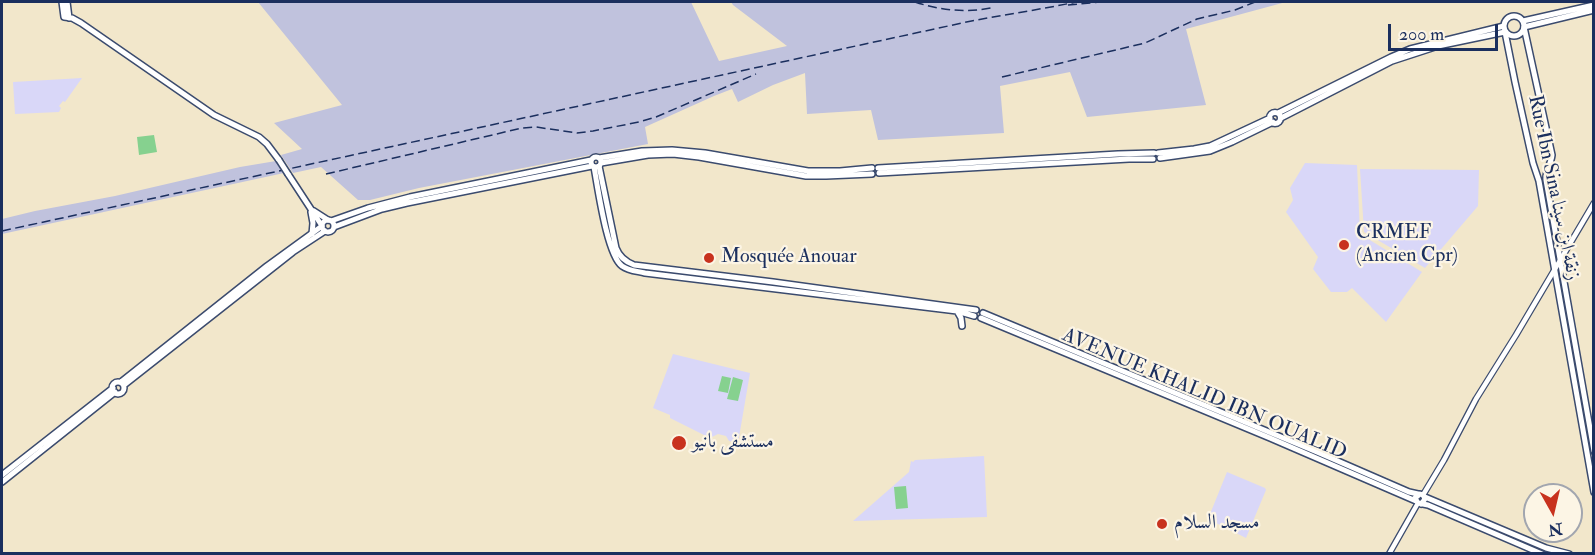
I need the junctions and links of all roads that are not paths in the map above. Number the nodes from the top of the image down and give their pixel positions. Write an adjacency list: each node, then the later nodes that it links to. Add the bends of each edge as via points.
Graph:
1 (65, 2): 10 (main road, bridge, via 66,17 81,23 214,115 259,136)
2 (1593, 5): 4 (main road)
3 (1593, 10): 4 (main road)
4 (1523, 24): 5 (main road, via 1522,33 1516,36 1510,36); 5 (main road, via 1518,17 1511,17 1506,20); 14 (main road, Rue Ibn Sina زنقة ابن سينا, via 1552,155 1545,175)
5 (1505, 29): 6 (main road, via 1410,49); 15 (main road, Rue Ibn Sina زنقة ابن سينا)
6 (1280, 116): 7 (main road, via 1278,122); 7 (main road, via 1273,113)
7 (1271, 120): 8 (main road, via 1210,151 1129,159 840,173 672,150 642,151)
8 (596, 163): 11 (main road, via 410,197); 16 (main road, via 616,248 628,263)
9 (1593, 203): 14 (street)
10 (310, 208): 11 (main road); 12 (main road); 13 (main road)
11 (331, 222): 12 (main road, via 324,221); 12 (main road, via 331,231)
12 (324, 229): 13 (main road); 21 (main road)
13 (312, 234): 21 (main road)
14 (1560, 259): 15 (street); 23 (main road, Rue Ibn Sina زنقة ابن سينا)
15 (1555, 268): 26 (main road, Rue Ibn Sina زنقة ابن سينا); 27 (street)
16 (850, 296): 17 (main road); 18 (main road)
17 (957, 311): 18 (main road); 20 (main road)
18 (975, 313): 19 (main road, via 980,310)
19 (982, 316): 27 (main road, AVENUE KHALID IBN OUALID); 28 (main road, AVENUE KHALID IBN OUALID)
20 (962, 326)
21 (122, 383): 22 (main road, via 114,383); 22 (main road, via 122,393)
22 (114, 390): 24 (main road); 25 (main road)
23 (1593, 451)
24 (2, 475)
25 (2, 482)
26 (1593, 492)
27 (1422, 496): 28 (main road, via 1425,501); 31 (main road, AVENUE KHALID IBN OUALID)
28 (1418, 503): 29 (street); 30 (main road, AVENUE KHALID IBN OUALID)
29 (1389, 554)
30 (1542, 554)
31 (1569, 554)

